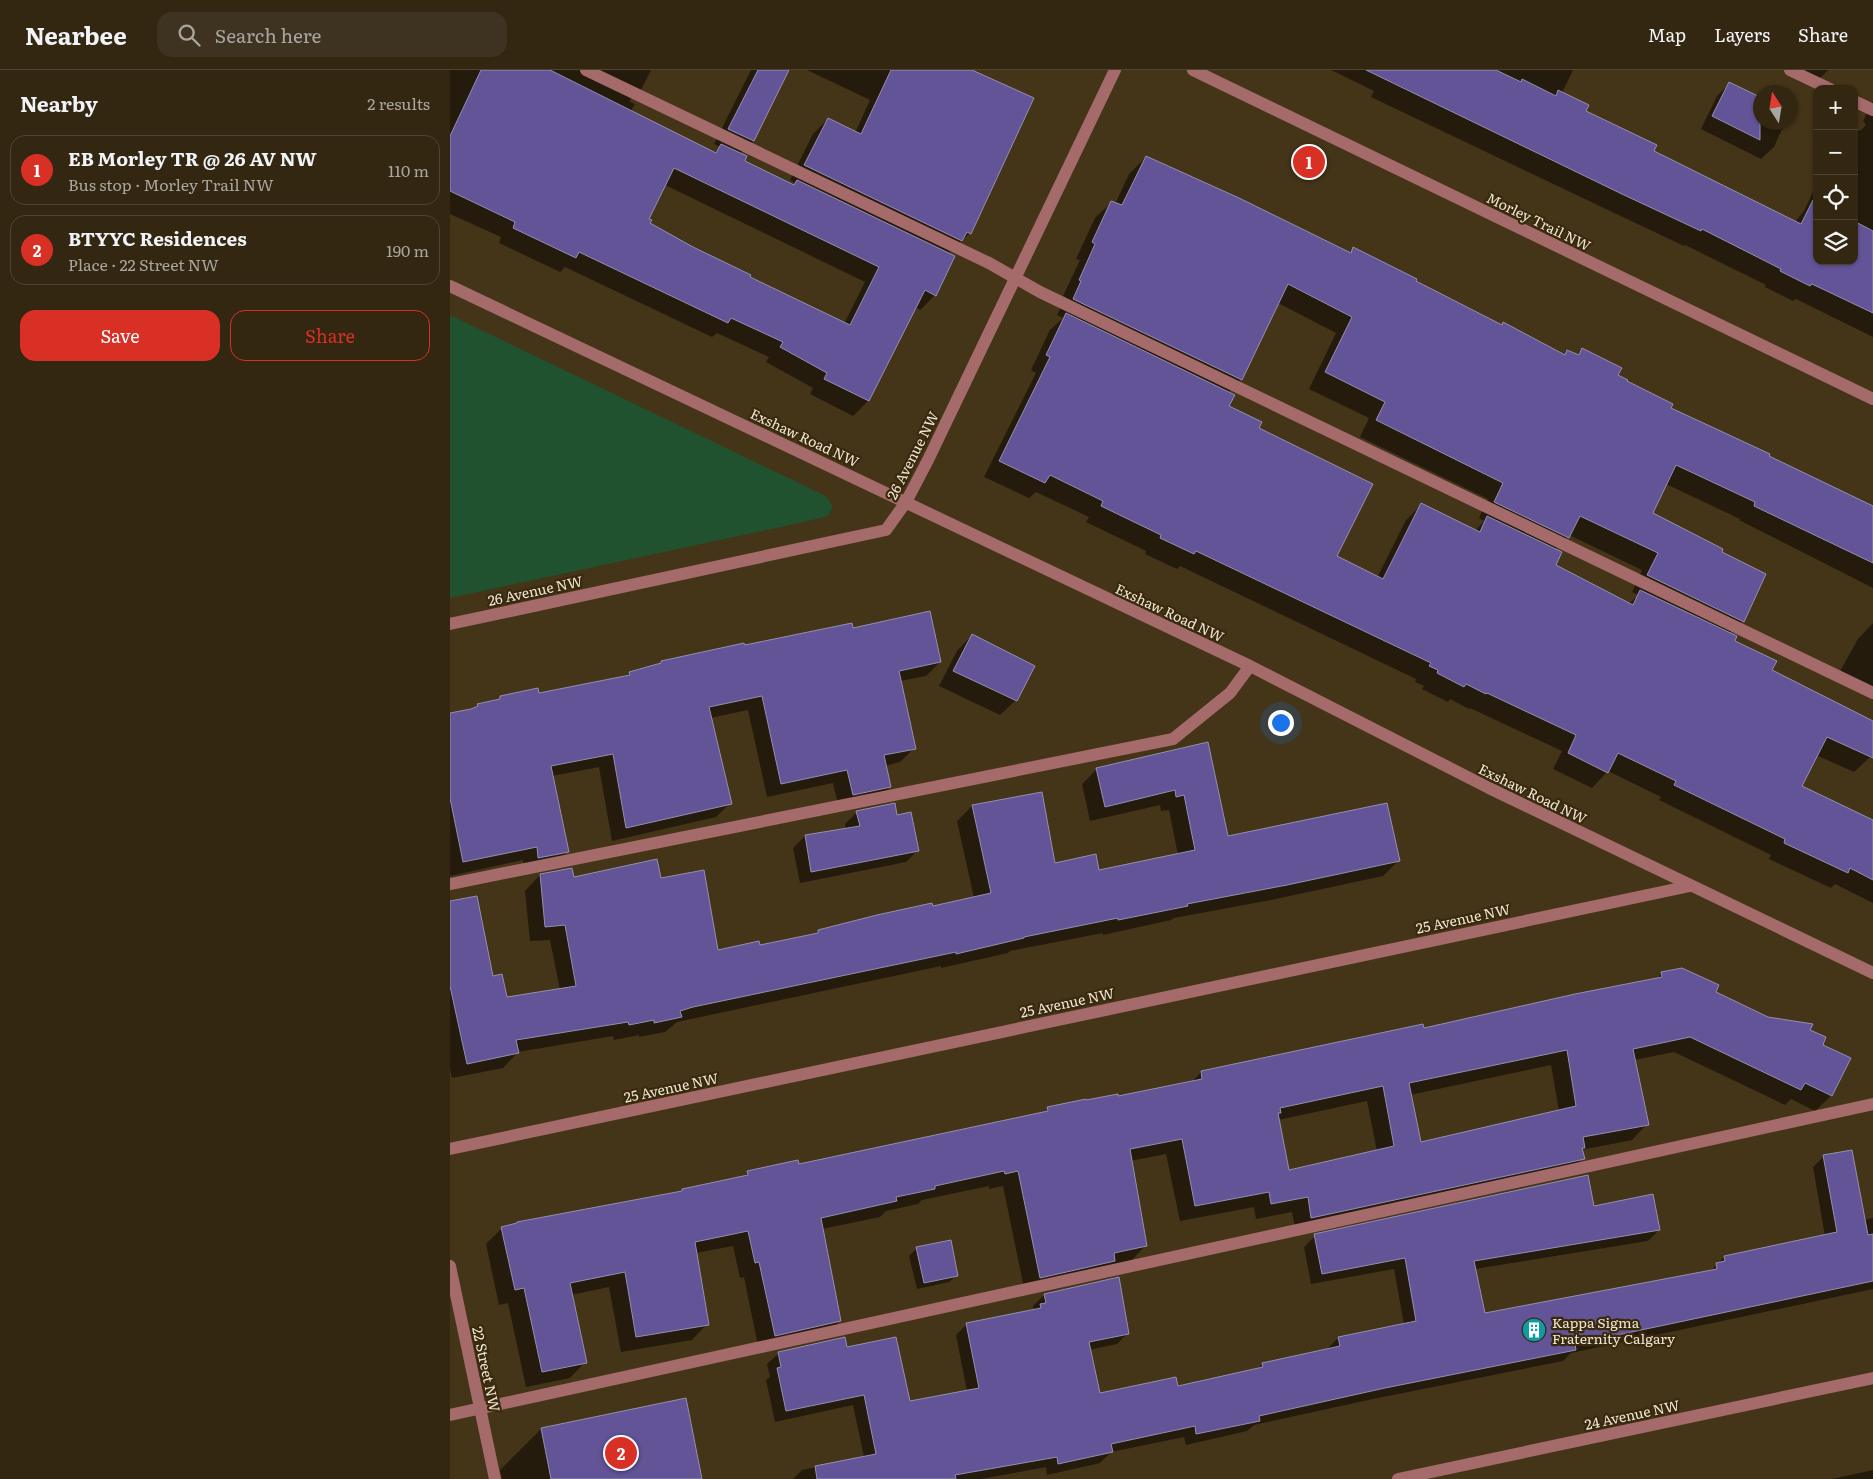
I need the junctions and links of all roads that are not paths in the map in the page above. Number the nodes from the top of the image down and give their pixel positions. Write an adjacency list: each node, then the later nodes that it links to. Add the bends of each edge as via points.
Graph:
1 (586, 70): 8 (street)
2 (1115, 70): 8 (street, 26 Avenue NW)
3 (1193, 70): 10 (street, Morley Trail NW)
4 (1790, 70): 5 (street)
5 (1822, 85)
6 (1858, 102): 7 (street)
7 (1873, 110)
8 (1015, 278): 11 (street, 26 Avenue NW); 14 (street)
9 (450, 286): 11 (street, Exshaw Road NW)
10 (1873, 400)
11 (906, 502): 12 (street, 26 Avenue NW, via 886,530); 13 (street, Exshaw Road NW)
12 (450, 624)
13 (1250, 666): 15 (street, via 1230,693 1173,739); 16 (street, Exshaw Road NW)
14 (1873, 693)
15 (450, 884)
16 (1690, 886): 17 (street, Exshaw Road NW); 19 (street, 25 Avenue NW)
17 (1873, 973)
18 (1873, 1104): 22 (street)
19 (450, 1149)
20 (450, 1266): 22 (street, 22 Street NW)
21 (1873, 1378): 25 (street, 24 Avenue NW)
22 (479, 1408): 23 (street); 24 (street, 22 Street NW)
23 (450, 1415)
24 (495, 1479)
25 (1398, 1479)

